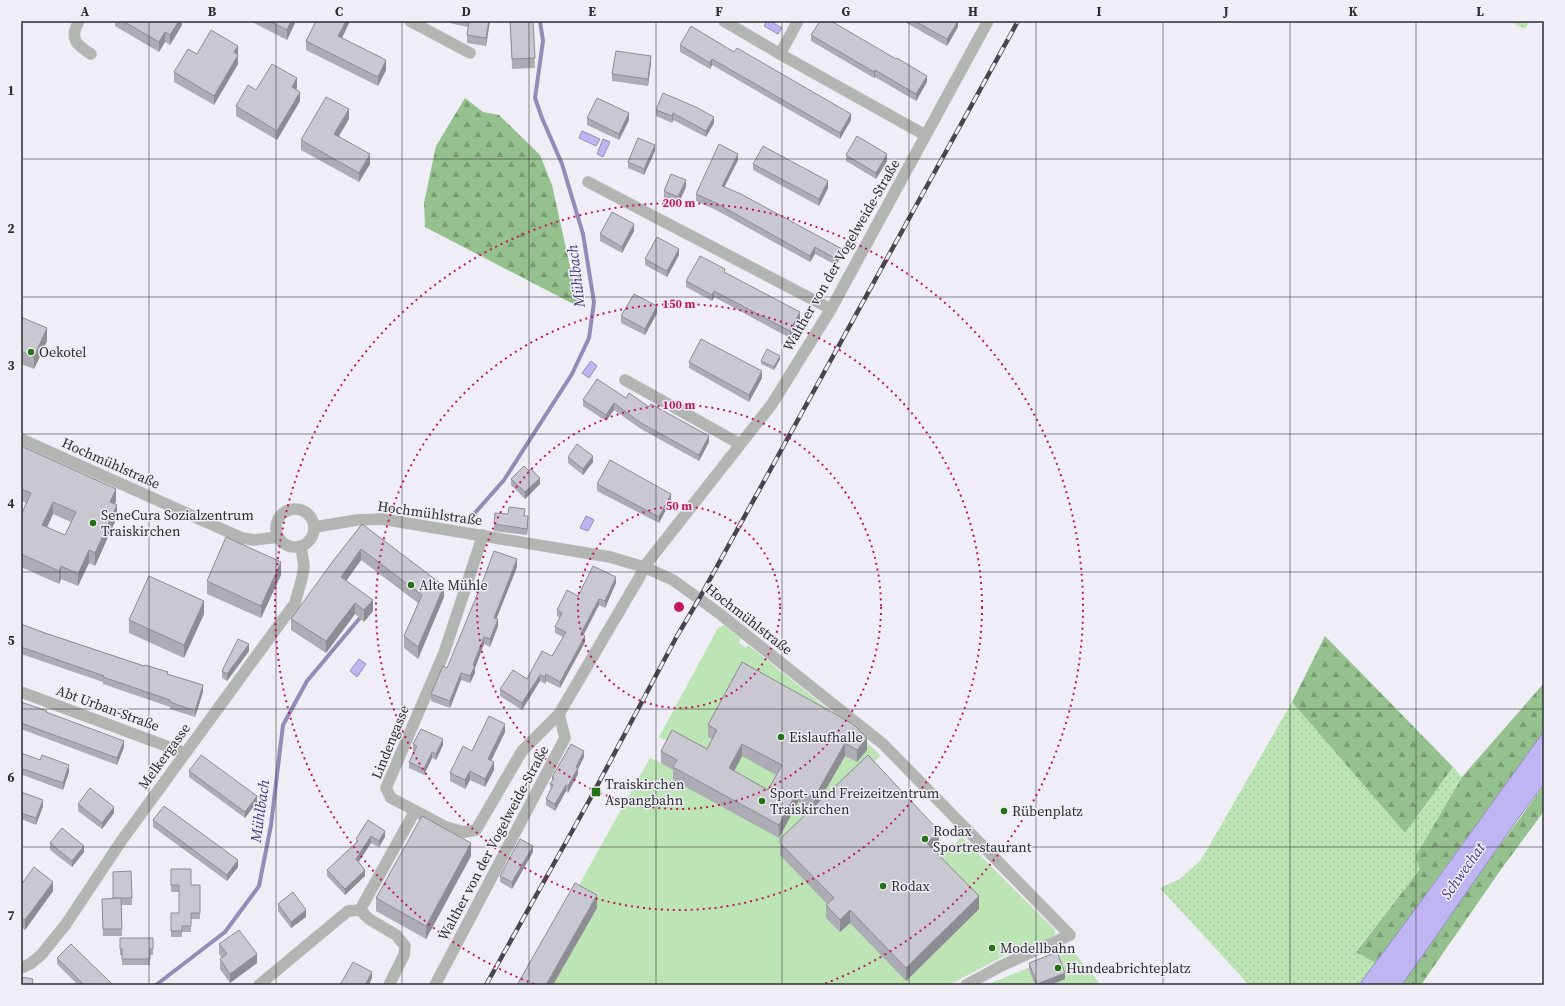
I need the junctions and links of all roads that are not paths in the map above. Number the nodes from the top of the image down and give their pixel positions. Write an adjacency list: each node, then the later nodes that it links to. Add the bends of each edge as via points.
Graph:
1 (79, 21): 7 (street, via 74,39 79,47)
2 (724, 21): 8 (street)
3 (798, 21): 8 (street)
4 (988, 21): 9 (street, Walther von der Vogelweide-Straße)
5 (417, 22): 6 (street)
6 (470, 53)
7 (92, 54)
8 (780, 54): 9 (street)
9 (925, 135): 11 (street, Walther von der Vogelweide-Straße)
10 (588, 182): 11 (street)
11 (830, 309): 14 (street, Walther von der Vogelweide-Straße, via 772,404)
12 (625, 380): 14 (street)
13 (21, 439): 17 (street, Hochmühlstraße, via 242,538 254,540)
14 (740, 444): 19 (street, Walther von der Vogelweide-Straße)
15 (315, 526): 16 (street, Hochmühlstraße, via 382,519); 17 (street, via 305,512 299,509 287,511 278,519); 18 (street, via 311,539)
16 (483, 535): 19 (street, Hochmühlstraße, via 610,557); 23 (street, Lindengasse, via 444,653 386,788 391,798)
17 (278, 537): 18 (street, via 288,546)
18 (301, 546): 22 (street, Melkergasse, via 304,566 295,603)
19 (644, 567): 21 (street, Walther von der Vogelweide-Straße); 29 (street, Hochmühlstraße, via 673,580 711,607 883,744 1070,935)
20 (21, 692): 22 (street, Abt Urban-Straße)
21 (559, 714): 23 (street, Walther von der Vogelweide-Straße, via 522,751 476,830 464,832 446,827); 28 (street, Walther von der Vogelweide-Straße, via 566,738)
22 (185, 752): 25 (street, Melkergasse, via 66,924 41,955)
23 (415, 811): 24 (street)
24 (360, 910): 26 (street, via 348,911); 27 (street, via 369,919 396,935 405,946 404,955)
25 (21, 968)
26 (259, 985)
27 (389, 985)
28 (435, 985)
29 (966, 985)

